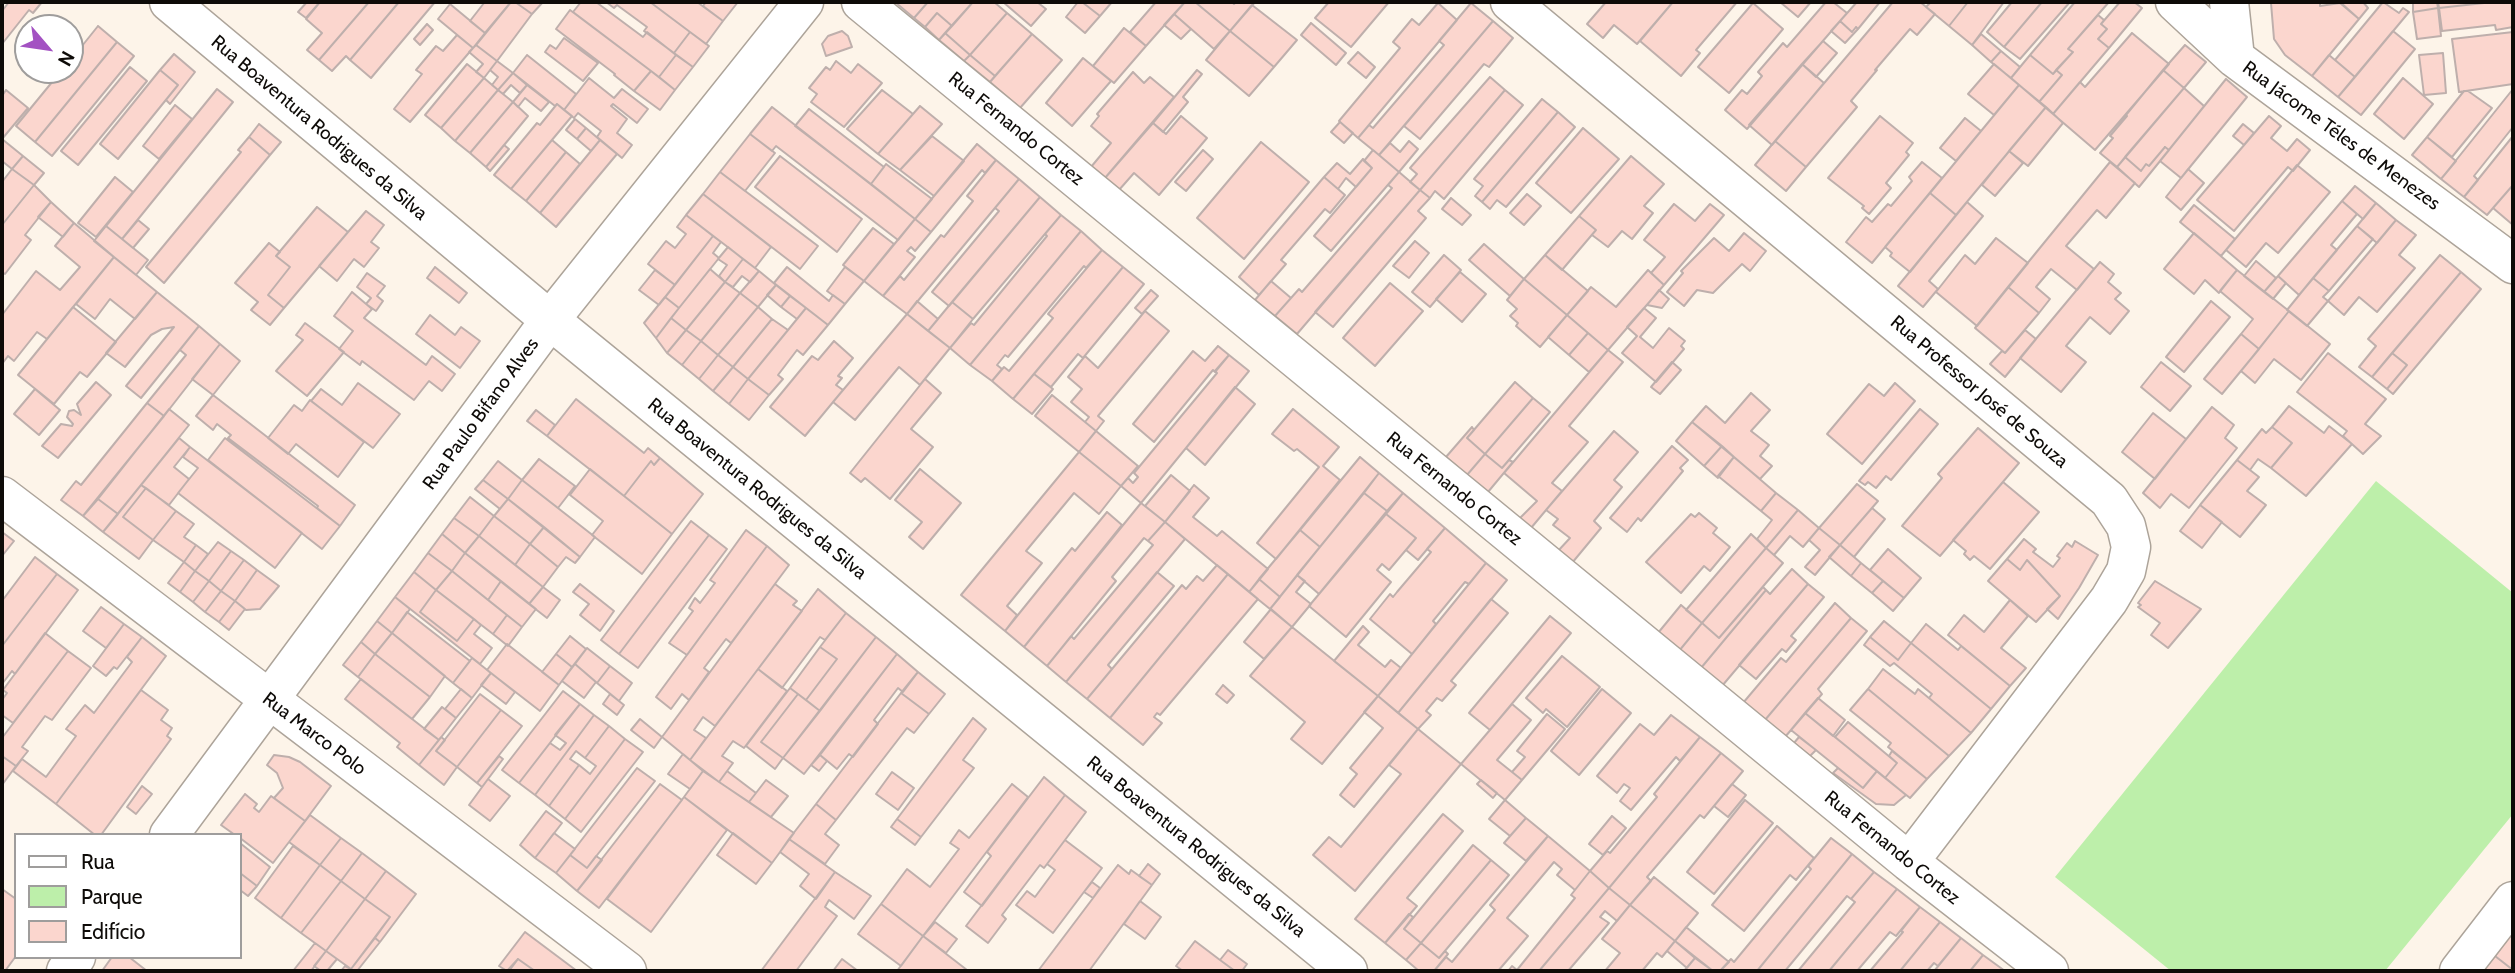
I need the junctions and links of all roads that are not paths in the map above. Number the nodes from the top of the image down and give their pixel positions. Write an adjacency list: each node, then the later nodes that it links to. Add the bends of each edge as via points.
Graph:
1 (169, 2): 9 (street, Rua Boaventura Rodrigues da Silva)
2 (804, 2): 9 (street, Rua Paulo Bifano Alves)
3 (861, 2): 13 (street, Rua Fernando Cortez)
4 (1510, 2): 13 (street, Rua Professor José de Souza, via 2109,500 2126,526 2131,547 2126,571 2109,600)
5 (2175, 2): 7 (street, Rua Jácome Téles de Menezes)
6 (2228, 2): 7 (street)
7 (2235, 58): 8 (street, Rua Jácome Téles de Menezes)
8 (2513, 264)
9 (550, 320): 11 (street, Rua Paulo Bifano Alves); 16 (street, Rua Boaventura Rodrigues da Silva)
10 (2, 496): 11 (street, Rua Marco Polo)
11 (270, 701): 12 (street, Rua Paulo Bifano Alves); 15 (street, Rua Marco Polo)
12 (171, 833)
13 (1909, 862): 17 (street, Rua Fernando Cortez)
14 (2513, 901): 18 (street)
15 (627, 971)
16 (1348, 971)
17 (2049, 971)
18 (2459, 971)

